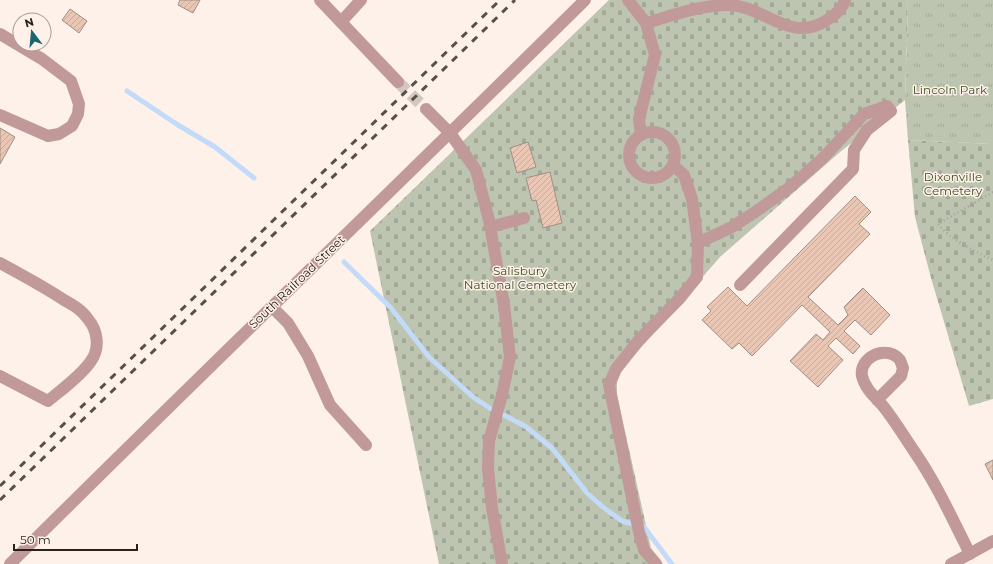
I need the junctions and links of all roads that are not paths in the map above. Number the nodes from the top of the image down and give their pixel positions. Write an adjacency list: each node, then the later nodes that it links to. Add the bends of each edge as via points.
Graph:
1 (320, 0): 6 (street)
2 (362, 0): 6 (street)
3 (585, 0): 12 (street, South Railroad Street)
4 (628, 0): 7 (street)
5 (845, 0): 7 (street, via 835,15 822,24 808,28 793,28 745,7 729,5 680,13)
6 (341, 22): 9 (street)
7 (646, 24): 13 (street, via 655,55 639,119)
8 (0, 34): 11 (street, via 42,59 71,81 79,104 78,114 72,126 59,134 48,136)
9 (398, 82)
10 (426, 109): 12 (street)
11 (0, 115)
12 (450, 133): 16 (street, via 476,170); 20 (street, South Railroad Street)
13 (641, 135): 14 (street, via 655,133 667,139 674,151); 14 (street, via 630,146 629,154 633,169 639,175 646,178 662,176)
14 (673, 165): 17 (street, via 684,175 692,199)
15 (524, 218): 16 (street)
16 (490, 227): 27 (street, via 510,357 492,429 488,468)
17 (698, 243): 19 (street, via 732,227 790,187 822,159 864,114 886,106 891,110 867,130 854,150 853,169); 28 (street, via 697,277 638,341 616,369 609,385 639,532 644,550)
18 (0, 263): 21 (street, via 79,309 88,318 97,335 91,362 48,401)
19 (740, 285)
20 (272, 306): 23 (street, via 288,323 308,356 330,406); 26 (street, South Railroad Street)
21 (0, 376)
22 (877, 400): 25 (street, via 930,476)
23 (366, 445)
24 (993, 541): 25 (street)
25 (970, 554): 29 (street)
26 (10, 564)
27 (502, 564)
28 (656, 564)
29 (951, 564)

